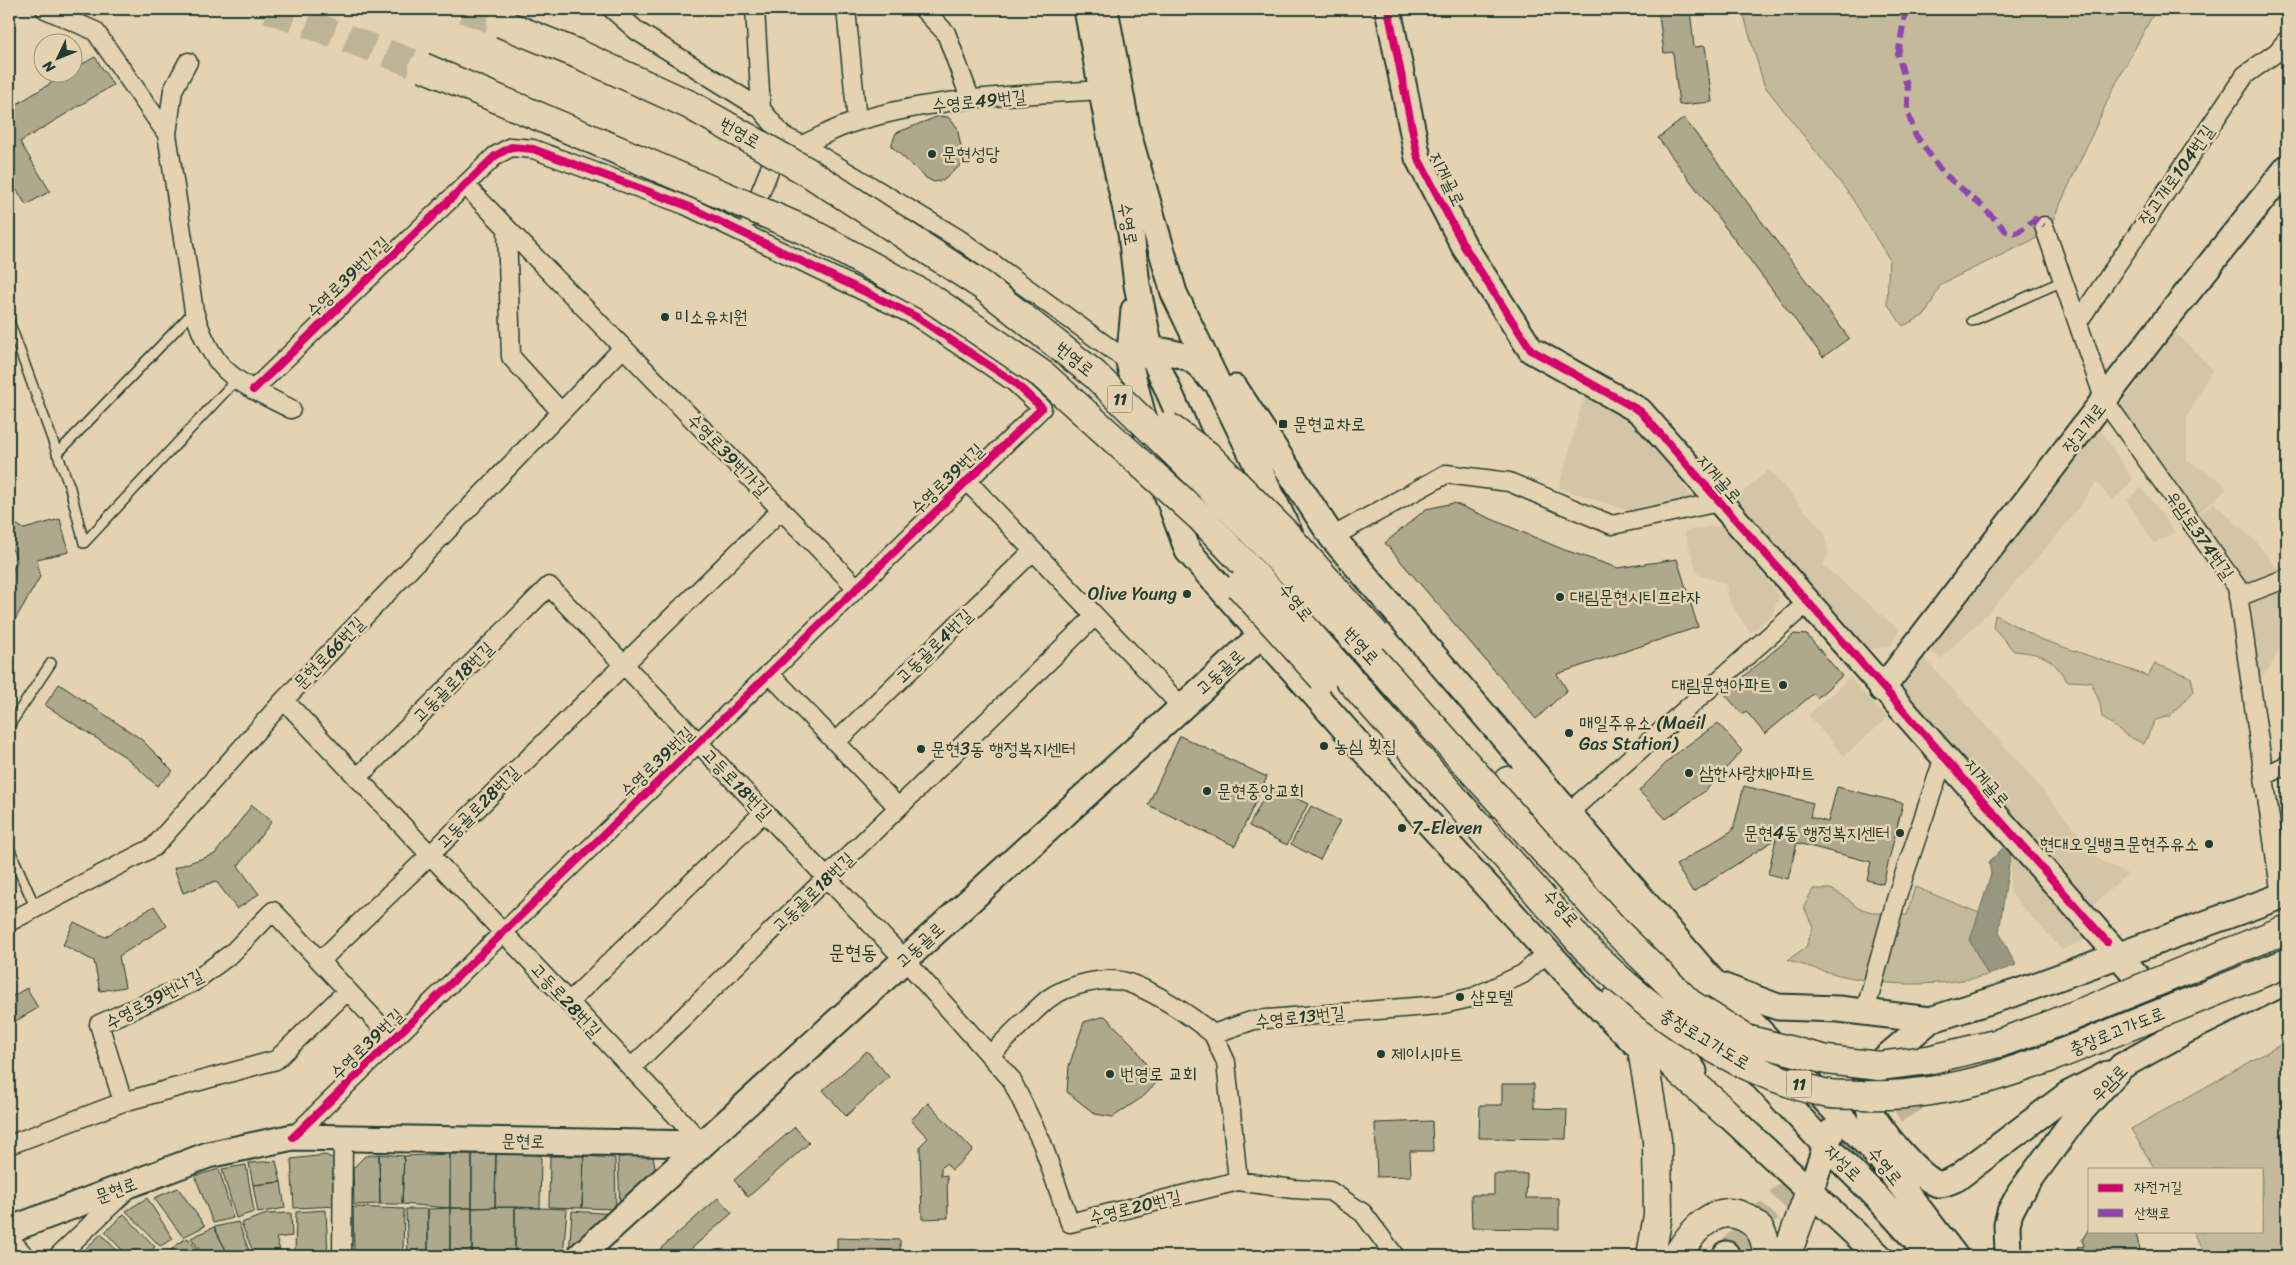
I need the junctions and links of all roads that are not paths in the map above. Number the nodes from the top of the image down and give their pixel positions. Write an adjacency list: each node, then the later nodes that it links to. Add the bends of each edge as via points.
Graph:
1 (45, 9): 17 (street, via 95,31)
2 (612, 9): 15 (street, via 637,31)
3 (755, 9): 15 (street)
4 (846, 9): 16 (street)
5 (923, 9): 14 (street, via 946,33)
6 (1087, 9): 13 (main road, 수영로)
7 (1105, 9): 25 (main road, 수영로, via 1128,134)
8 (1388, 9): 45 (main road, 지게골로, via 1418,158 1464,246 1531,350 1640,411)
9 (500, 23): 35 (main road, 번영로 / 11, bridge, via 690,105 808,172 983,286)
10 (2287, 40): 31 (street, 장고개로104번길, via 2277,52 2245,75)
11 (188, 62): 17 (street, via 173,90)
12 (423, 67): 36 (main road, 번영로 / 11, bridge, via 809,232 932,299)
13 (1102, 90): 14 (street, 수영로49번길); 27 (main road, 수영로)
14 (970, 98): 16 (street, 수영로49번길)
15 (761, 109): 18 (street)
16 (857, 121): 19 (street, 수영로49번길)
17 (167, 134): 28 (street)
18 (783, 136): 19 (street); 24 (street)
19 (802, 145): 34 (street, via 959,239)
20 (2287, 168): 40 (main road, 장고개로)
21 (465, 185): 23 (street, 수영로39번가길); 24 (street, via 495,156 511,148 533,149 685,205); 38 (street, 수영로39번가길)
22 (2044, 226): 26 (street)
23 (507, 229): 32 (street, 수영로39번가길); 42 (street, via 511,357)
24 (745, 234): 44 (street, 수영로39번길, via 915,316 1014,382 1042,408)
25 (1167, 272): 39 (main road, 수영로); 47 (main road, 수영로, via 1248,409)
26 (2063, 281): 30 (lane); 31 (street)
27 (1137, 285): 33 (main road, 수영로); 34 (main road)
28 (194, 311): 37 (street, via 202,338 215,360); 43 (lane)
29 (9, 321): 43 (lane)
30 (1972, 321)
31 (2078, 322): 40 (street)
32 (623, 348): 42 (street, 문현로66번길); 46 (street, 수영로39번가길)
33 (1150, 349): 34 (main road); 39 (main road, via 1198,362); 108 (main road, 수영로, via 1189,437 1278,579 1343,661 1516,860 1612,964)
34 (1129, 362): 55 (main road, via 1153,456 1188,551)
35 (1094, 374): 81 (main road, 번영로 / 11, bridge, via 1343,626); 83 (main road, bridge, via 1206,454 1285,533)
36 (1043, 375): 65 (main road, 번영로 / 11, bridge, via 1200,517 1300,623); 96 (main road, bridge, via 1136,472)
37 (236, 380): 38 (street); 43 (lane, via 84,543 70,488)
38 (253, 390): 41 (street)
39 (1225, 398): 104 (main road, 수영로, via 1315,587 1402,702 1468,785 1597,932)
40 (2105, 401): 52 (street, 우암로374번길, via 2236,587); 59 (main road, 장고개로)
41 (291, 410)
42 (561, 412): 60 (street, 문현로66번길)
43 (57, 454)
44 (967, 481): 48 (street); 51 (street, 수영로39번길)
45 (1719, 502): 47 (street, 지게골로, via 1612,524 1509,482 1446,474); 53 (main road, 지게골로)
46 (781, 510): 51 (street, 수영로39번가길); 57 (street, 수영로39번가길)
47 (1332, 537): 72 (main road, 수영로)
48 (1033, 550): 54 (street); 64 (street, 고동골로4번길)
49 (2287, 578): 52 (street)
50 (549, 586): 57 (street, 고등로18번길); 69 (street, 고동골로18번길)
51 (857, 588): 58 (street, 수영로39번길)
52 (2238, 597): 68 (street, 우암로374번길)
53 (1808, 602): 59 (main road, 지게골로); 72 (street)
54 (1095, 616): 61 (street); 70 (street)
55 (1261, 634): 61 (main road, 고동골로); 84 (main road, via 1413,806)
56 (51, 664): 62 (lane)
57 (623, 664): 63 (street, 고등로18번길); 74 (street, 고동골로28번길)
58 (769, 673): 63 (street, 수영로39번길); 64 (street)
59 (1882, 689): 66 (main road, 지게골로)
60 (284, 700): 69 (street, 고등로28번길); 77 (street, 문현로66번길, via 154,847)
61 (1182, 707): 86 (main road, 고동골로)
62 (9, 726)
63 (698, 742): 71 (street, 고등로18번길); 80 (street, 수영로39번길)
64 (836, 742): 70 (street)
65 (1415, 755): 88 (main road, 충장로고가도로 / 11, bridge, via 1586,948 1621,983 1675,1026 1746,1066 1825,1093 1883,1096 1925,1093 1993,1078 2052,1058)
66 (1944, 757): 85 (main road, 지게골로); 94 (street, 지게골로, via 1898,896)
67 (2287, 765): 68 (street)
68 (2264, 776): 76 (street, 우암로374번길)
69 (357, 778): 74 (street, 고등로28번길)
70 (898, 806): 75 (street, 고동골로18번길)
71 (764, 812): 75 (street, 고등로18번길); 93 (street)
72 (1568, 813): 90 (main road, 수영로)
73 (9, 848): 77 (lane)
74 (430, 855): 80 (street, 고등로28번길); 87 (street)
75 (828, 878): 86 (street, 고등로18번길); 103 (street, 고동골로18번길)
76 (2284, 895): 85 (main road)
77 (36, 909): 78 (street, 문현로66번길)
78 (9, 922)
79 (2287, 929): 81 (main road, 충장로고가도로 / 11, bridge, via 1999,1043 1928,1060 1879,1066 1827,1060 1746,1039 1689,1003)
80 (503, 932): 93 (street, 고등로28번길); 99 (street, 수영로39번길)
81 (1618, 932)
82 (2287, 946): 92 (main road)
83 (1656, 947): 90 (main road); 104 (main road)
84 (1549, 951): 98 (street, 수영로13번길, via 1523,974 1474,997 1439,1005 1254,1020); 100 (main road)
85 (2120, 956): 92 (main road, 지게골로); 95 (main road)
86 (905, 960): 101 (street, 수영로20번길); 112 (main road, 고동골로)
87 (320, 961): 91 (street, 수영로39번나길); 107 (street, 수영로39번나길, via 273,911 232,953 192,983 99,1024)
88 (2287, 963)
89 (2287, 981): 97 (main road, 우암로)
90 (1714, 983): 94 (main road, via 1778,1007); 109 (main road, 수영로)
91 (347, 991): 99 (street, 수영로39번나길); 107 (street, via 276,1060)
92 (2155, 998): 97 (main road, 지게골로); 106 (main road)
93 (569, 1002): 103 (street, 고등로28번길)
94 (1865, 1012): 95 (main road)
95 (1930, 1020): 105 (main road)
96 (1638, 1025): 100 (main road); 108 (main road, via 1675,1067)
97 (2184, 1031): 102 (main road, 우암로)
98 (1214, 1034): 101 (street, via 1190,1014 1127,982 1094,980 1049,999); 115 (street, via 1226,1062)
99 (393, 1039): 110 (street, 수영로39번길)
100 (1643, 1052): 108 (main road); 125 (main road, via 1657,1140 1658,1215)
101 (990, 1055): 115 (street, 수영로20번길, via 1011,1079 1042,1142 1070,1223)
102 (2122, 1066): 105 (main road, via 2067,1095 1957,1178 1937,1184 1924,1177 1880,1128 1870,1111 1865,1092); 132 (main road, 우암로, via 2075,1118 2020,1193 2007,1224)
103 (631, 1068): 112 (street, 고등로28번길)
104 (1756, 1070): 114 (main road, 자성로)
105 (1868, 1073): 109 (main road, via 1859,1081)
106 (1945, 1082)
107 (123, 1102): 113 (street)
108 (1726, 1113): 117 (main road)
109 (1839, 1113): 114 (main road); 131 (main road, 수영로, via 1880,1158)
110 (293, 1137): 111 (main road, 문현로); 116 (main road, 문현로, via 208,1155)
111 (343, 1137): 112 (main road, 문현로); 122 (street)
112 (702, 1144): 123 (main road, 고동골로)
113 (9, 1145)
114 (1825, 1145): 117 (main road); 130 (main road, 자성로)
115 (1238, 1181): 124 (street, 수영로20번길, via 1330,1191 1363,1213)
116 (132, 1185): 118 (main road, 문현로); 121 (street)
117 (1810, 1191): 128 (main road, via 1791,1243); 129 (main road)
118 (9, 1230)
119 (9, 1238): 120 (street)
120 (25, 1256)
121 (58, 1256)
122 (342, 1256)
123 (580, 1256)
124 (1395, 1256)
125 (1651, 1256)
126 (1677, 1256): 127 (main road, via 1687,1239 1702,1224 1718,1214 1737,1212 1764,1233)
127 (1767, 1256)
128 (1782, 1256)
129 (1880, 1256)
130 (1930, 1256)
131 (1955, 1256)
132 (2008, 1256)

